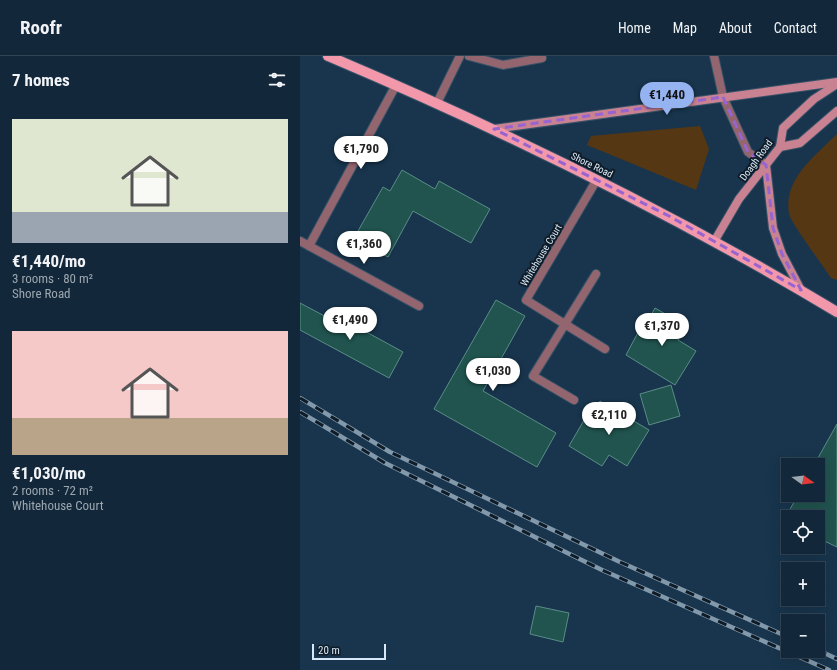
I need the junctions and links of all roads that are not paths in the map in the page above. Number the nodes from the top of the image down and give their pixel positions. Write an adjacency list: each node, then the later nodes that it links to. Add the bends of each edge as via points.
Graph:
1 (328, 56): 7 (main road, Shore Road)
2 (460, 56): 9 (street)
3 (469, 56): 5 (street, via 503,65)
4 (714, 56): 8 (street)
5 (542, 58)
6 (837, 83): 8 (main road); 12 (main road, Doagh Road, via 814,99 783,128)
7 (396, 85): 9 (main road, Shore Road); 17 (street)
8 (724, 97): 11 (main road); 13 (street, via 748,152)
9 (437, 103): 11 (main road, Shore Road)
10 (837, 111): 12 (main road, via 800,143)
11 (494, 129): 14 (main road, Shore Road)
12 (780, 147): 13 (main road, Doagh Road)
13 (766, 165): 15 (main road, Doagh Road, via 739,199); 19 (main road, via 774,228 782,254)
14 (596, 181): 15 (main road, Shore Road); 22 (street, Whitehouse Court, via 526,300)
15 (715, 240): 19 (main road, Shore Road)
16 (300, 241): 17 (street)
17 (309, 246): 20 (street)
18 (596, 274): 22 (street)
19 (801, 290): 21 (main road, Shore Road)
20 (419, 306)
21 (837, 312)
22 (566, 323): 23 (street, Whitehouse Court); 24 (street, via 533,376)
23 (605, 349)
24 (574, 400)

